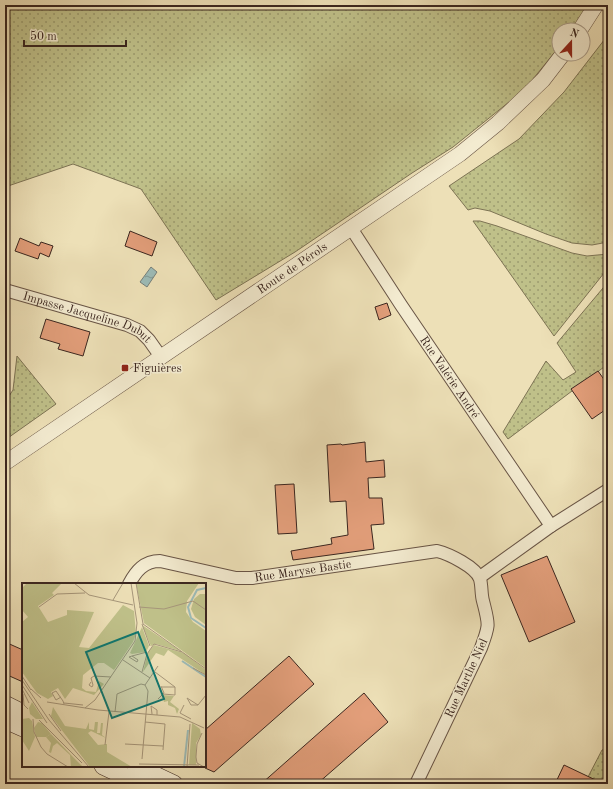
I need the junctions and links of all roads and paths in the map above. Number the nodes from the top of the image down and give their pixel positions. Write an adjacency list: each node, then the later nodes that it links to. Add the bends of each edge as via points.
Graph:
1 (596, 5): 2 (street)
2 (585, 22)
3 (557, 62): 4 (street, Route de Pérols, via 543,80 498,123 460,154)
4 (351, 228): 6 (street, Route de Pérols); 9 (street, Rue Valérie André)
5 (5, 290): 6 (street, Impasse Jacqueline Dubut, via 140,330)
6 (161, 357): 7 (street, Route de Pérols)
7 (5, 463)
8 (608, 490): 9 (street)
9 (551, 526): 10 (street)
10 (480, 577): 11 (street, Rue Maryse Bastie, via 473,569 437,551 252,578 236,578 160,560 151,561 141,567); 20 (street, Rue Marthe Niel, via 488,630)
11 (130, 583)
12 (5, 704): 13 (main road)
13 (22, 712)
14 (5, 720): 15 (main road)
15 (22, 728)
16 (105, 767): 18 (main road)
17 (138, 767): 19 (main road)
18 (142, 784)
19 (174, 784)
20 (416, 784)

